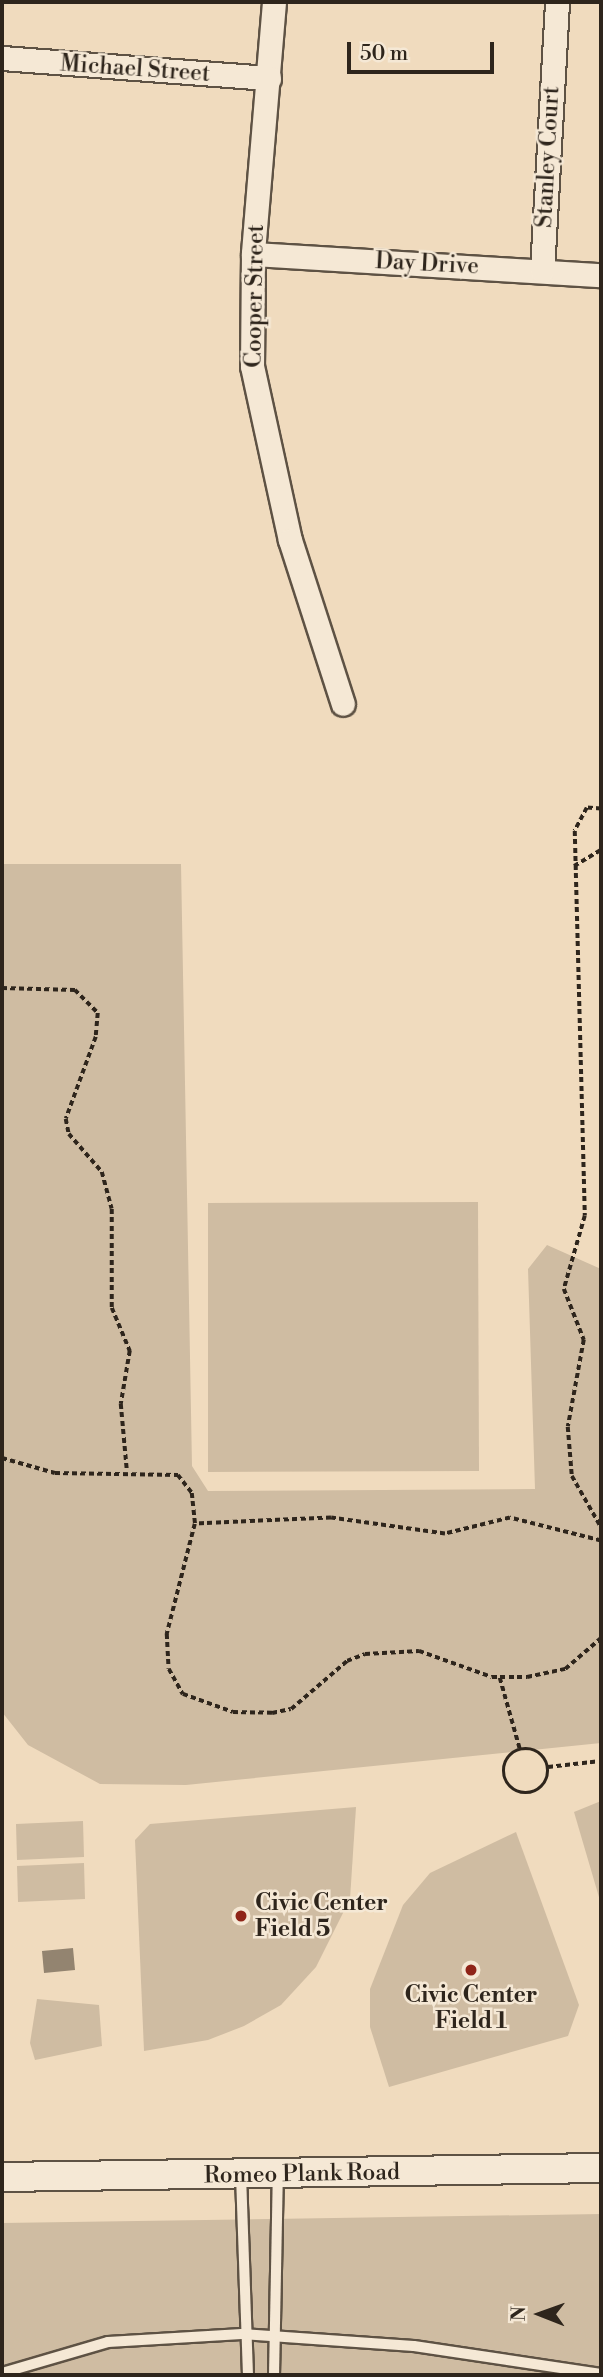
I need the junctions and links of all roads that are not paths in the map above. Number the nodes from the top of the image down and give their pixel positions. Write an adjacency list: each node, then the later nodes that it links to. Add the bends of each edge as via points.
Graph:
1 (274, 2): 4 (street, Cooper Street)
2 (557, 2): 6 (street, Stanley Court)
3 (2, 58): 4 (street, Michael Street)
4 (269, 78): 5 (street, Cooper Street)
5 (253, 254): 6 (street, Day Drive); 8 (street, Cooper Street, via 252,366 260,419 290,540)
6 (542, 271): 7 (street, Day Drive)
7 (601, 275)
8 (343, 704)
9 (601, 2168): 10 (street, Romeo Plank Road)
10 (278, 2174): 11 (street, Romeo Plank Road); 14 (lane)
11 (241, 2175): 12 (street, Romeo Plank Road); 13 (lane)
12 (2, 2177)
13 (242, 2334): 14 (lane); 15 (lane, via 108,2342); 17 (lane)
14 (278, 2334): 16 (lane); 18 (lane)
15 (2, 2373)
16 (601, 2374)
17 (248, 2375)
18 (274, 2375)

